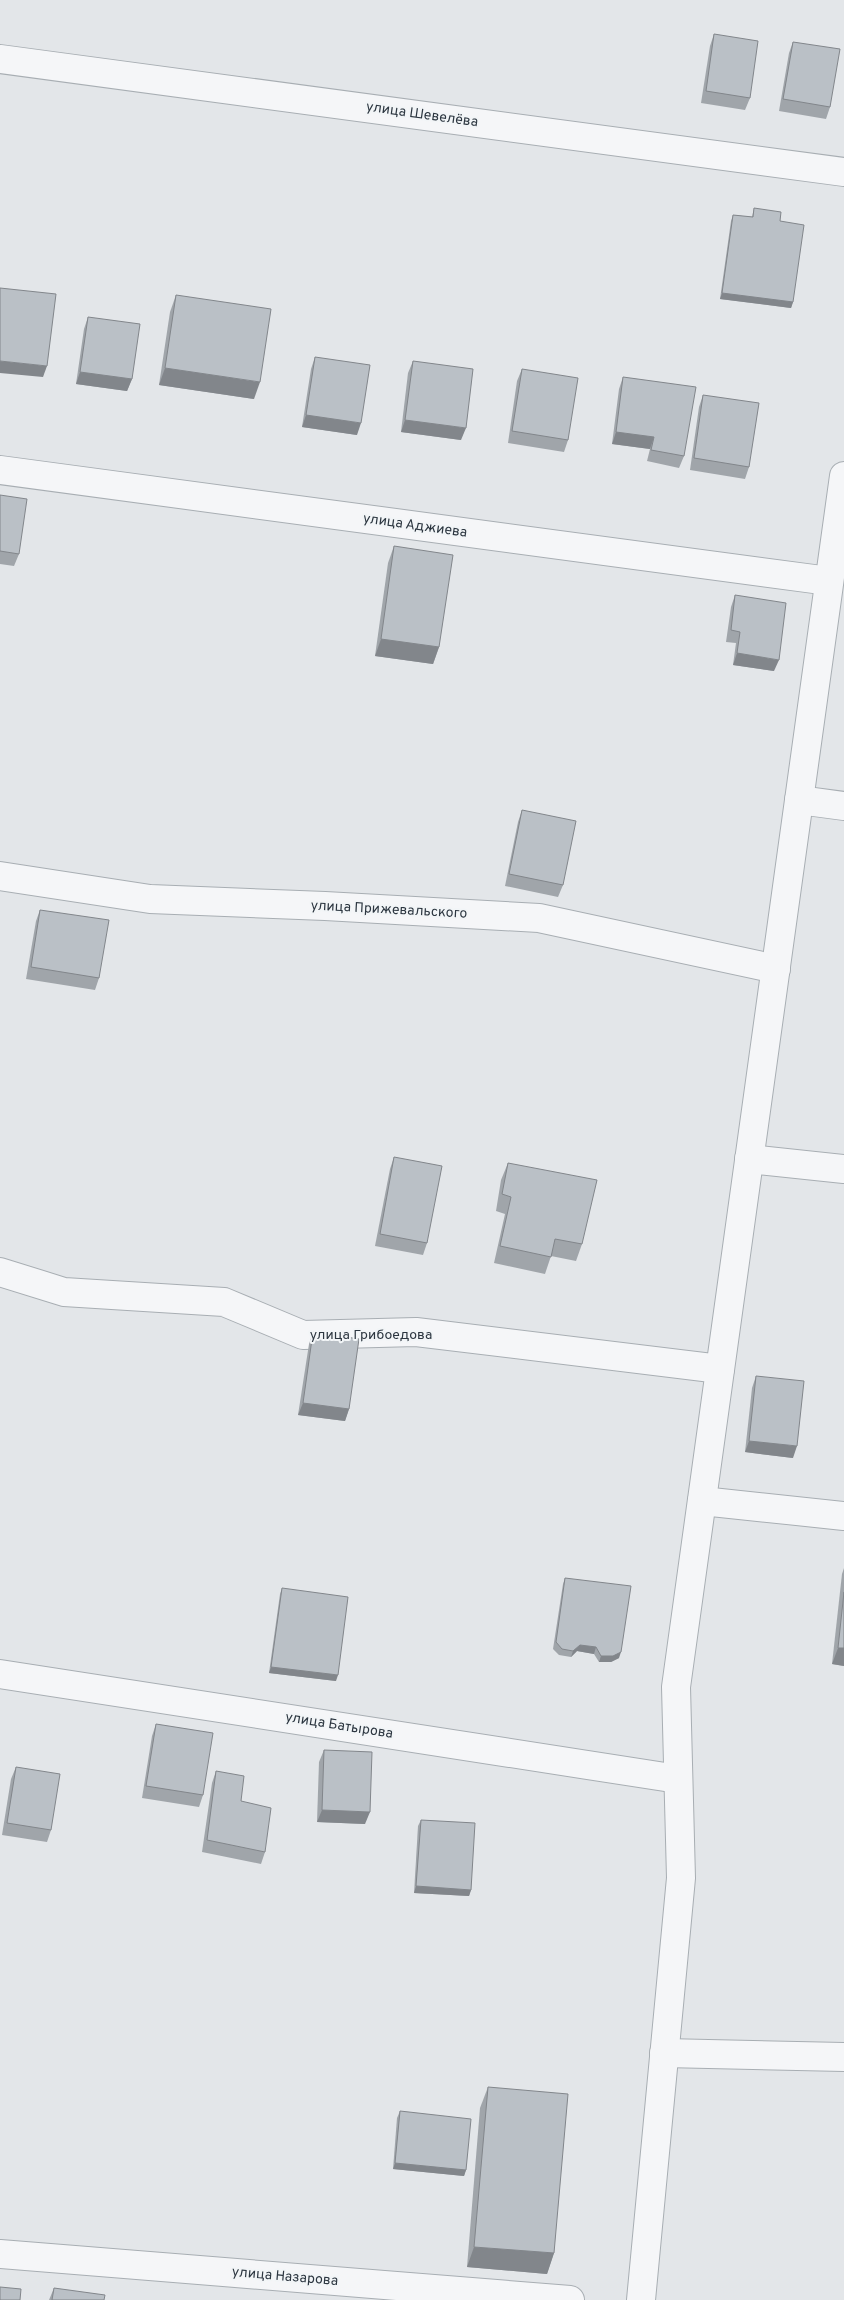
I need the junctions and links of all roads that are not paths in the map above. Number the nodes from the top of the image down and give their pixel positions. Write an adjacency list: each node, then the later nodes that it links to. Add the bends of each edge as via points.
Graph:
1 (0, 59): 2 (street, улица Шевелёва)
2 (844, 172)
3 (0, 470): 5 (street, улица Аджиева)
4 (844, 476): 5 (street)
5 (829, 581): 6 (street)
6 (799, 800): 7 (street); 9 (street)
7 (844, 806)
8 (0, 876): 9 (street, улица Прижевальского, via 150,899 539,918)
9 (776, 969): 10 (street)
10 (749, 1159): 11 (street); 13 (street)
11 (844, 1168)
12 (0, 1272): 13 (street, улица Грибоедова, via 64,1292 224,1302 303,1336 416,1332)
13 (720, 1369): 14 (street)
14 (702, 1501): 15 (street); 17 (street, via 676,1687)
15 (844, 1516)
16 (0, 1674): 17 (street, улица Батырова)
17 (678, 1779): 18 (street, via 681,1878)
18 (664, 2053): 19 (street); 22 (street)
19 (844, 2057)
20 (0, 2254): 21 (street, улица Назарова)
21 (570, 2300)
22 (641, 2300)

